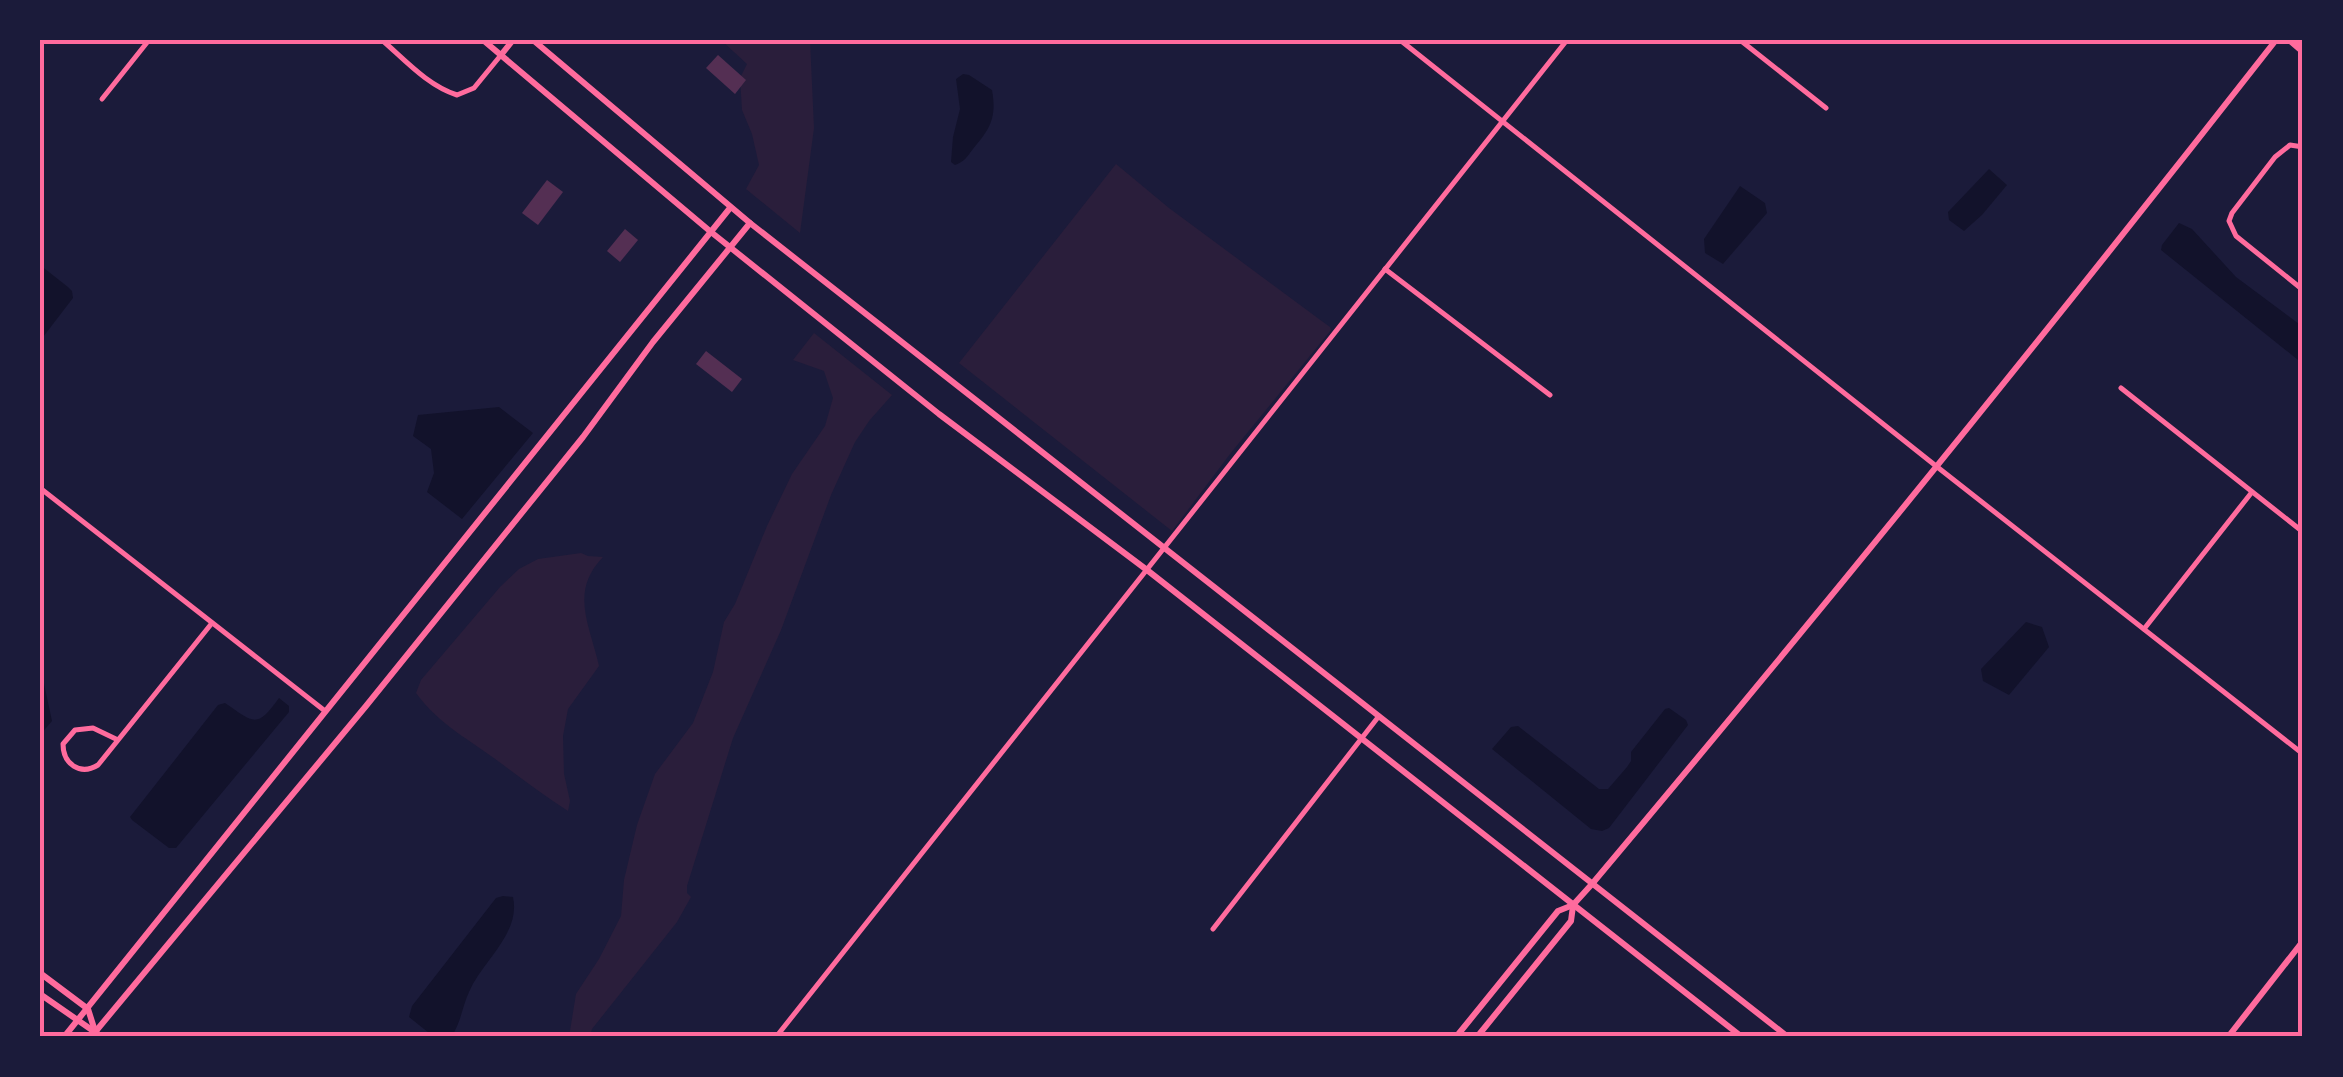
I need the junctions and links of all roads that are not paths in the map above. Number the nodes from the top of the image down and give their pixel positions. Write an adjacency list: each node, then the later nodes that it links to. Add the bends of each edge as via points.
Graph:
1 (149, 40): 13 (street)
2 (382, 40): 12 (street, via 457,96 474,88)
3 (484, 40): 12 (street)
4 (513, 40): 12 (street)
5 (534, 40): 17 (street)
6 (1400, 40): 15 (street)
7 (1567, 40): 15 (street)
8 (1740, 40): 14 (street)
9 (2276, 40): 25 (street)
10 (2288, 40): 11 (street)
11 (2303, 52)
12 (501, 55): 19 (street)
13 (102, 98)
14 (1826, 108)
15 (1502, 120): 21 (street); 25 (street)
16 (2303, 147): 22 (street, via 2290,145 2275,157 2230,222 2236,236)
17 (730, 208): 18 (street); 19 (street)
18 (750, 223): 20 (street); 29 (street)
19 (710, 232): 20 (street); 33 (street)
20 (730, 248): 30 (street); 46 (street)
21 (1385, 269): 24 (street); 29 (street)
22 (2303, 290)
23 (2121, 388): 27 (street)
24 (1550, 395)
25 (1936, 466): 32 (street); 38 (street)
26 (40, 488): 31 (street)
27 (2252, 492): 28 (street); 32 (street)
28 (2303, 532)
29 (1165, 548): 30 (street); 34 (street)
30 (1148, 570): 35 (street); 48 (street)
31 (212, 622): 33 (street); 36 (street)
32 (2144, 629): 37 (street)
33 (326, 711): 44 (street)
34 (1380, 716): 35 (street); 38 (street)
35 (1362, 738): 39 (street); 40 (street)
36 (118, 740): 36 (street, via 90,770 73,766 63,753 75,730 93,728)
37 (2303, 754)
38 (1592, 884): 39 (street); 52 (street)
39 (1573, 906): 49 (street, via 1558,911); 50 (street, via 1570,921); 51 (street)
40 (1213, 930)
41 (2303, 941): 53 (street)
42 (40, 972): 44 (street)
43 (40, 994): 45 (street)
44 (88, 1009): 45 (street); 46 (street)
45 (77, 1022): 46 (street); 47 (street)
46 (96, 1035)
47 (64, 1037)
48 (776, 1037)
49 (1456, 1037)
50 (1477, 1037)
51 (1742, 1037)
52 (1788, 1037)
53 (2228, 1037)

